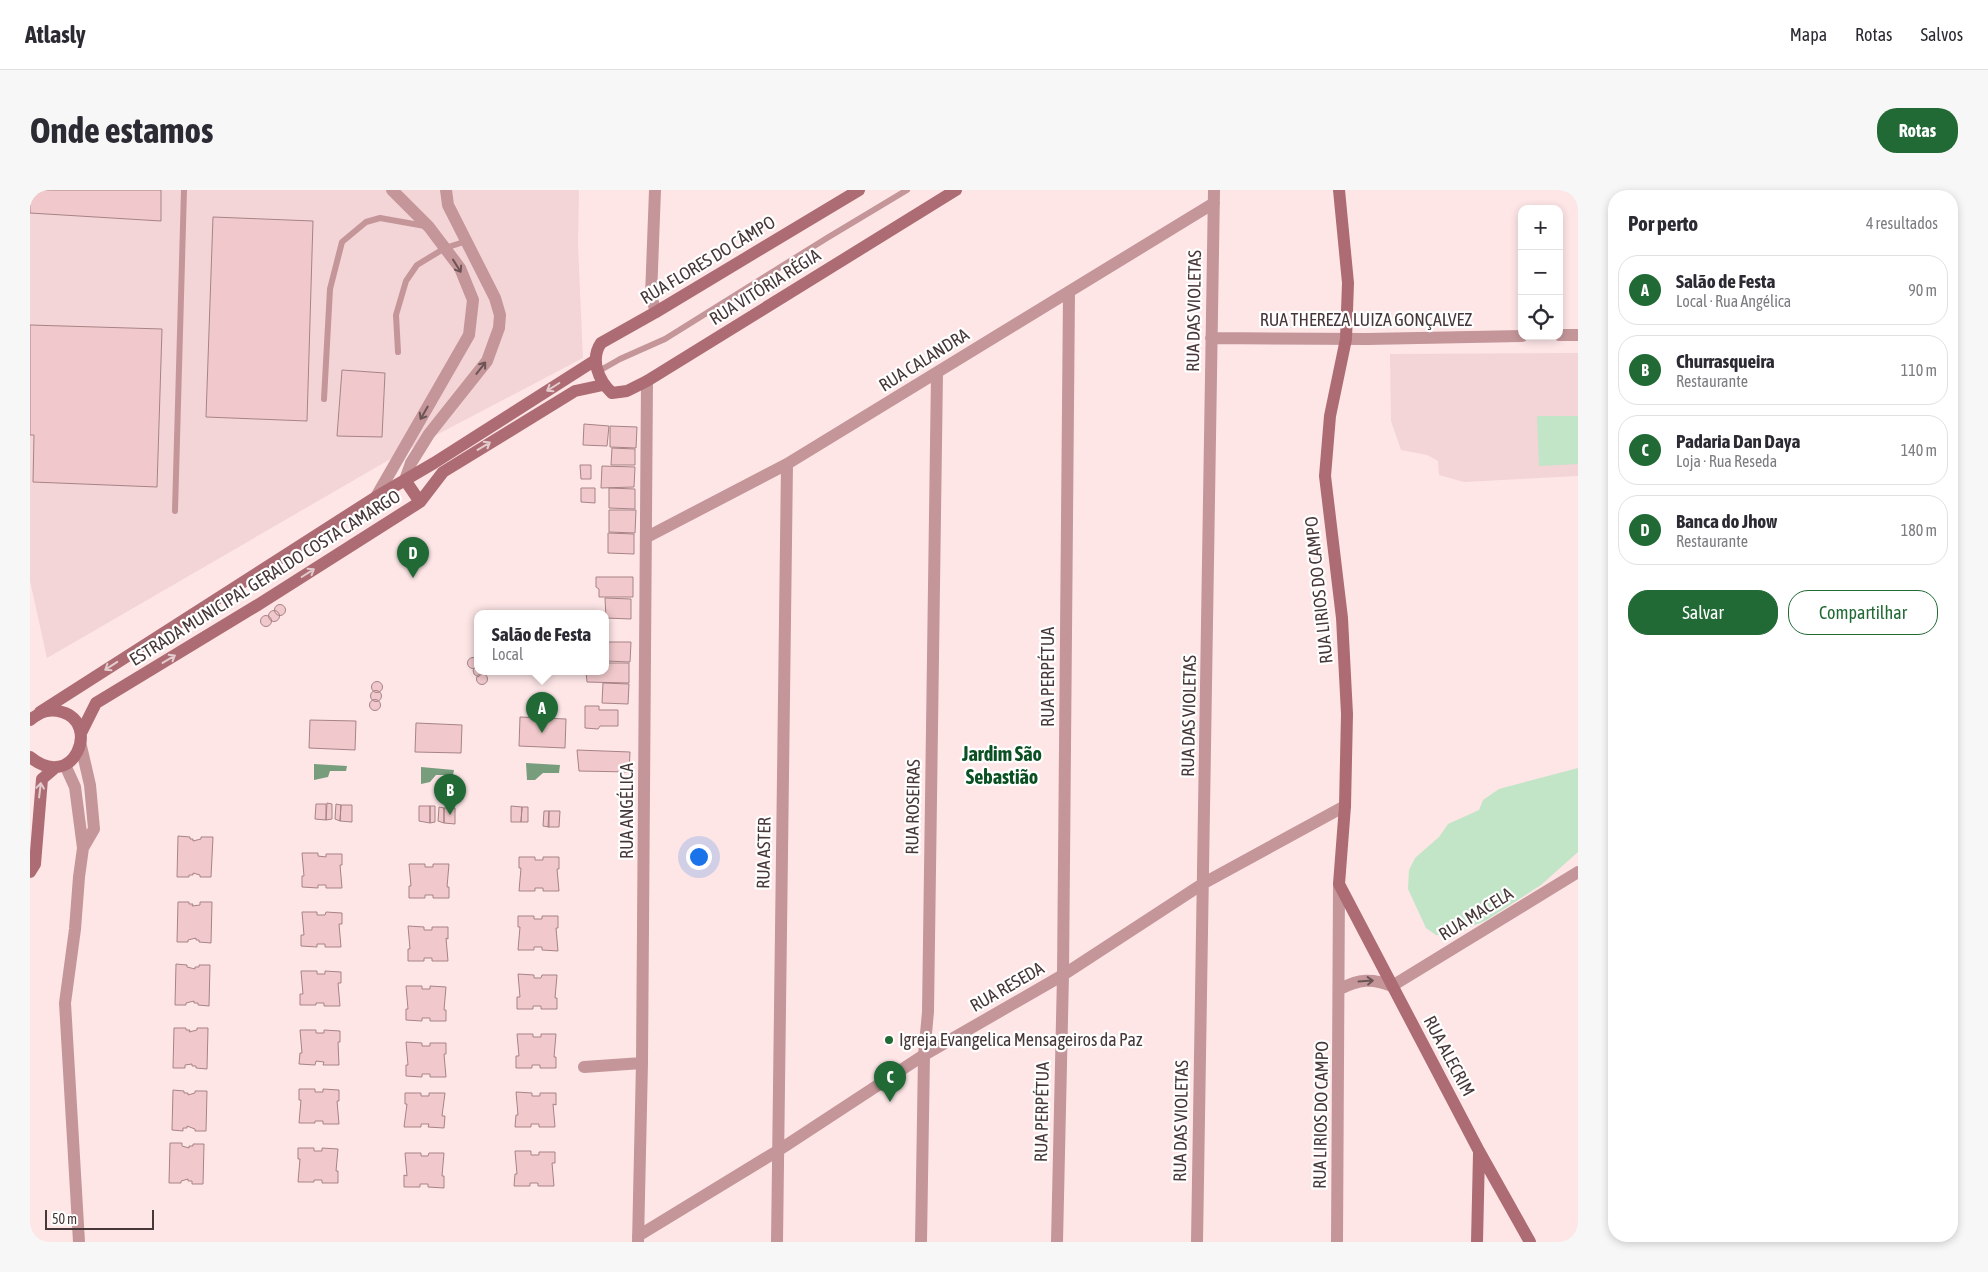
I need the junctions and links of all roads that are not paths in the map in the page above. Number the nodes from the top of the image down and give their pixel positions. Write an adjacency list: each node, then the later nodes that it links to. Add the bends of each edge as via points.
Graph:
1 (184, 190): 30 (lane)
2 (392, 190): 10 (street)
3 (446, 190): 11 (street, via 448,205)
4 (655, 190): 14 (street, via 651,296)
5 (859, 190): 14 (street, RUA FLORES DO CÂMPO)
6 (907, 190): 21 (lane, via 665,339)
7 (956, 190): 23 (street, RUA VITÓRIA RÉGIA)
8 (1339, 190): 19 (street, RUA LIRIOS DO CAMPO, via 1348,283)
9 (1214, 196): 13 (street, RUA CALANDRA); 18 (street, RUA DAS VIOLETAS)
10 (429, 227): 12 (street); 25 (lane, via 380,218 366,222 342,242 330,288)
11 (466, 241): 12 (lane); 27 (street, one-way to 11, via 411,463 429,434 487,360 499,328 500,315 495,298)
12 (445, 248): 20 (lane, via 417,265 406,281 396,315); 28 (street, one-way to 28, via 460,268 473,300 469,335)
13 (1068, 292): 22 (street, RUA CALANDRA); 43 (street, RUA PERPÉTUA)
14 (656, 312): 21 (street, RUA FLORES DO CÂMPO, via 601,343 596,350)
15 (1578, 335): 17 (street)
16 (1518, 336): 19 (street, RUA THEREZA LUIZA GONÇALVEZ)
17 (1563, 336)
18 (1211, 338): 19 (street, RUA THEREZA LUIZA GONÇALVEZ); 41 (street, RUA DAS VIOLETAS)
19 (1346, 339): 37 (street, RUA LIRIOS DO CAMPO, via 1330,416 1325,476 1342,618 1347,714)
20 (398, 352)
21 (596, 366): 24 (street); 27 (street, ESTRADA MUNICIPAL GERALDO COSTA CAMARGO, one-way to 27)
22 (937, 373): 26 (street, RUA CALANDRA); 46 (street, RUA ROSEIRAS, via 928,1012)
23 (647, 380): 24 (street, RUA VITÓRIA RÉGIA, via 627,391 612,393); 31 (street, RUA ANGÉLICA)
24 (603, 385): 29 (street, ESTRADA MUNICIPAL GERALDO COSTA CAMARGO, one-way to 24, via 442,472 575,391)
25 (324, 400)
26 (787, 464): 31 (street, RUA CALANDRA); 49 (street, RUA ASTER)
27 (405, 480): 28 (street, ESTRADA MUNICIPAL GERALDO COSTA CAMARGO); 29 (street)
28 (376, 497): 32 (street, ESTRADA MUNICIPAL GERALDO COSTA CAMARGO, one-way to 32)
29 (420, 502): 33 (street, ESTRADA MUNICIPAL GERALDO COSTA CAMARGO, one-way to 29, via 96,703)
30 (175, 511)
31 (646, 537): 47 (street, RUA ANGÉLICA)
32 (35, 716): 33 (street, via 53,710 65,713)
33 (78, 727): 34 (street)
34 (81, 746): 36 (street, via 75,758); 38 (street, via 90,785 94,829)
35 (30, 757): 36 (street, via 39,765)
36 (60, 766): 38 (street, via 75,787); 39 (street, one-way to 36, via 35,864 42,779)
37 (1346, 806): 41 (street, RUA RESEDA); 42 (street, RUA LIRIOS DO CAMPO)
38 (84, 848): 52 (street, via 65,1003)
39 (30, 872)
40 (1578, 872): 44 (street, RUA MACELA)
41 (1204, 883): 43 (street, RUA RESEDA); 56 (street, RUA DAS VIOLETAS)
42 (1339, 884): 44 (street, RUA ALECRIM); 45 (street, RUA LIRIOS DO CAMPO)
43 (1063, 975): 46 (street, RUA RESEDA); 55 (street, RUA PERPÉTUA)
44 (1392, 986): 45 (street, one-way to 44, via 1366,979); 50 (street, RUA ALECRIM)
45 (1340, 989): 57 (street, RUA LIRIOS DO CAMPO)
46 (924, 1056): 49 (street, RUA RESEDA); 54 (street, RUA ROSEIRAS)
47 (642, 1063): 48 (street); 51 (street, RUA ANGÉLICA)
48 (584, 1067)
49 (779, 1150): 51 (street, RUA RESEDA); 53 (street, RUA ASTER)
50 (1479, 1151): 58 (street); 59 (street, RUA ALECRIM)
51 (638, 1239)
52 (79, 1242)
53 (777, 1242)
54 (921, 1242)
55 (1057, 1242)
56 (1197, 1242)
57 (1337, 1242)
58 (1478, 1242)
59 (1530, 1242)

